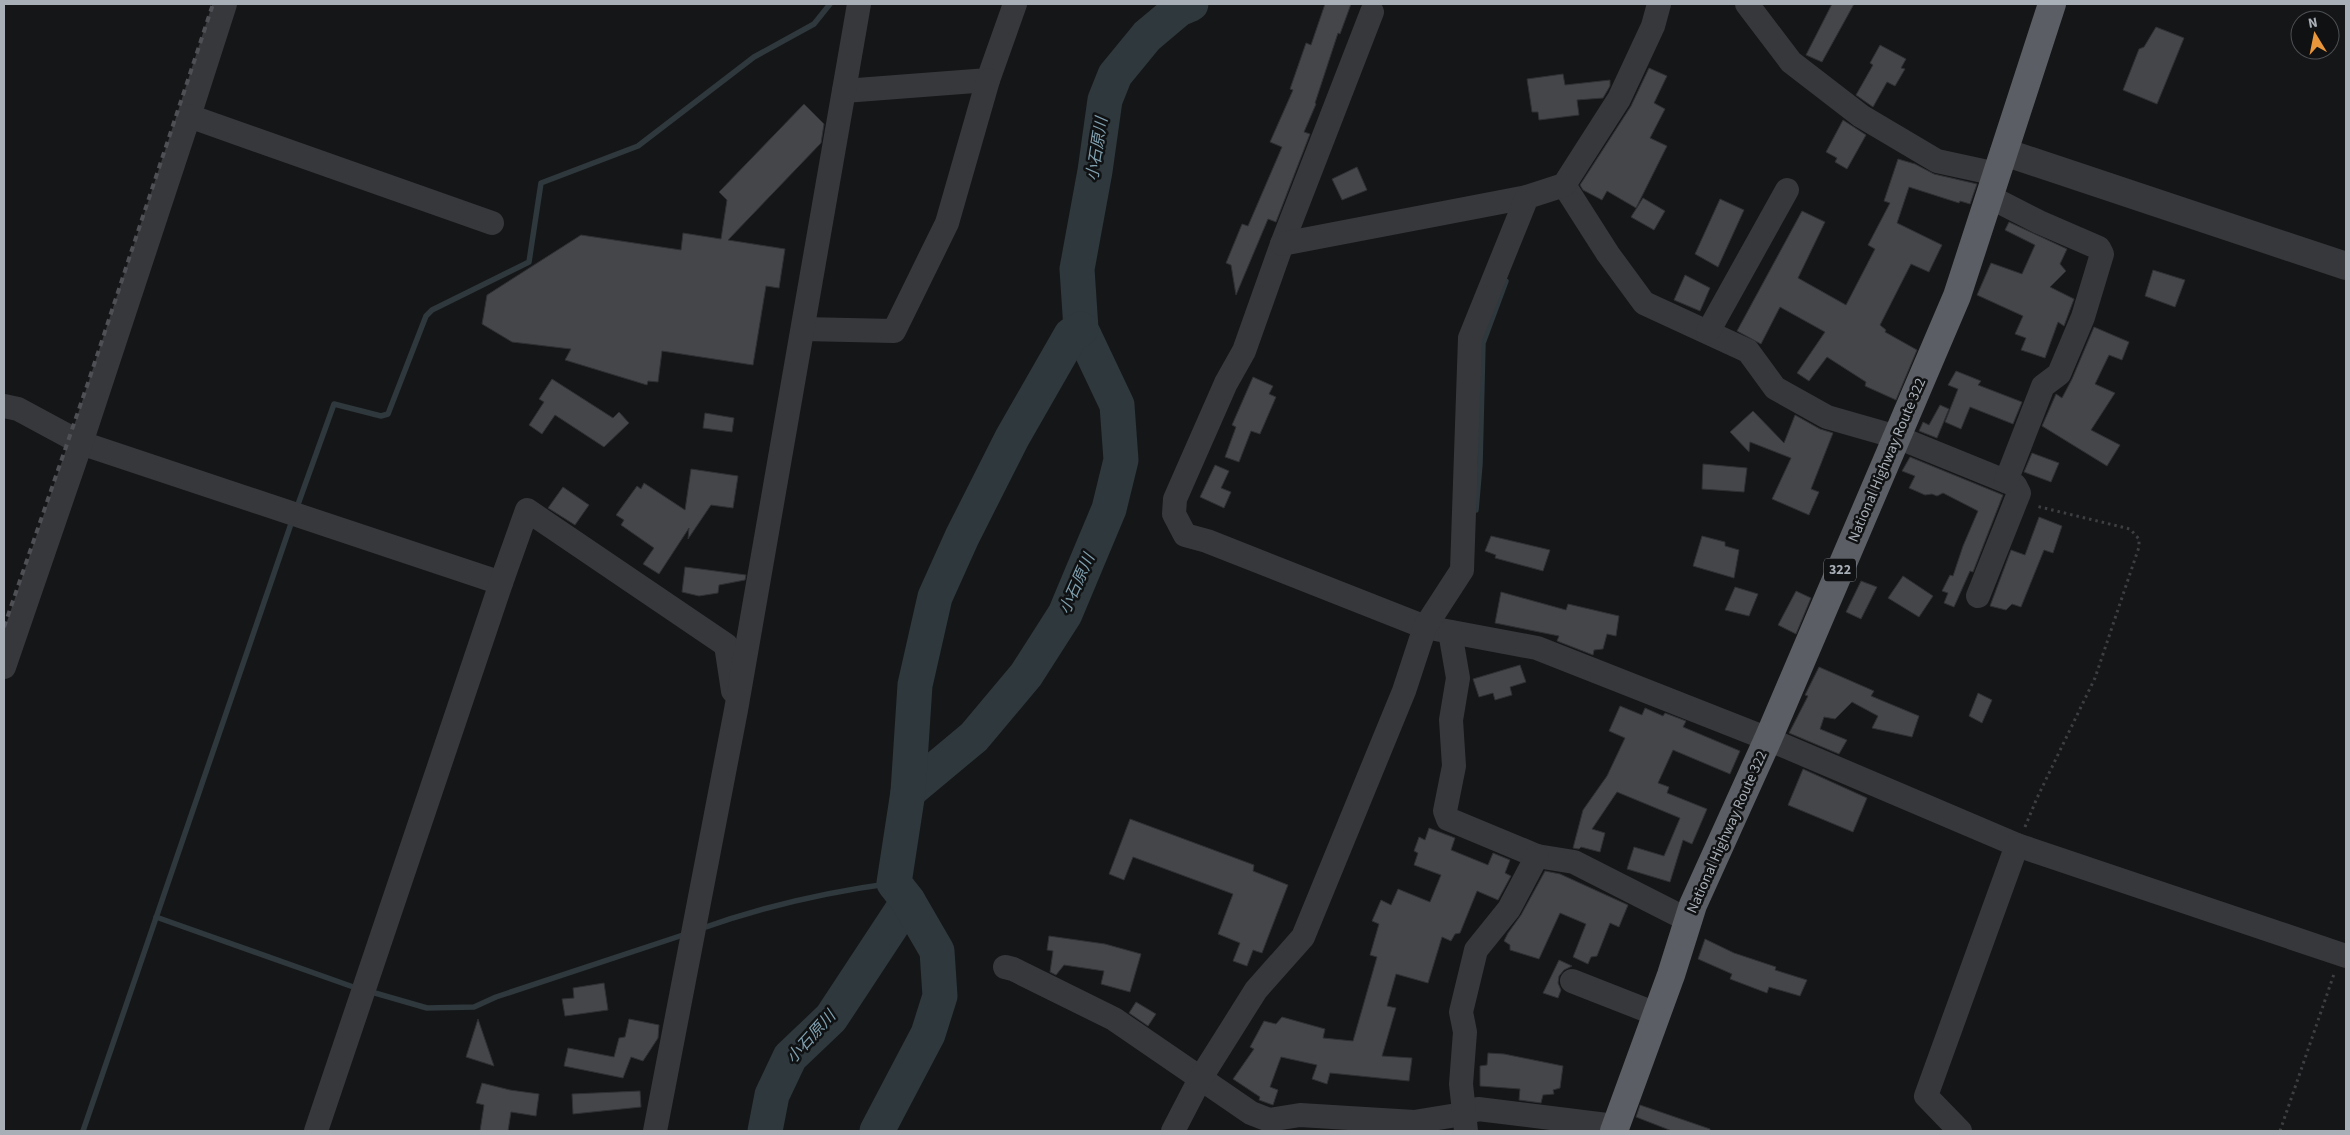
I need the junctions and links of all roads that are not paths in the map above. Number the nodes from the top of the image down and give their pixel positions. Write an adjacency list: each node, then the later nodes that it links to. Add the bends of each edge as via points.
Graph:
1 (225, 4): 10 (street)
2 (859, 4): 9 (street)
3 (1015, 4): 8 (street)
4 (1659, 4): 12 (street, via 1653,26 1619,99)
5 (1746, 4): 11 (street, via 1791,62 1862,116 1937,161)
6 (2052, 4): 11 (highway, National Highway Route 322 / 322)
7 (1372, 12): 16 (street)
8 (988, 80): 9 (street); 18 (street, via 947,222 894,331)
9 (844, 91): 18 (street)
10 (189, 116): 15 (street); 22 (street)
11 (1997, 174): 17 (street); 21 (highway, National Highway Route 322 / 322, via 1957,296); 23 (street, via 2039,222 2098,248 2102,254 2084,317 2059,374 2043,386)
12 (1566, 189): 14 (street); 19 (street, via 1644,303)
13 (1787, 190): 19 (street)
14 (1526, 196): 16 (street); 26 (street, via 1470,338 1462,570)
15 (492, 223)
16 (1282, 244): 26 (street, via 1244,351 1226,383 1175,499 1174,514 1185,535)
17 (2346, 266)
18 (803, 329): 28 (street)
19 (1708, 332): 21 (street, via 1748,351 1775,388 1827,416)
20 (4, 406): 22 (street, via 18,409)
21 (1897, 437): 23 (street); 29 (highway, National Highway Route 322 / 322)
22 (81, 443): 24 (street); 27 (street)
23 (2011, 491): 25 (street)
24 (500, 583): 28 (street, via 527,510 726,645); 41 (street)
25 (1978, 596)
26 (1438, 630): 29 (street, via 1537,648); 31 (street, via 1458,678 1451,720 1454,766 1445,811 1448,819); 37 (street, via 1404,691 1303,937 1256,990)
27 (4, 668)
28 (736, 710): 42 (street)
29 (1768, 740): 30 (street); 32 (highway, National Highway Route 322 / 322)
30 (2017, 845): 33 (street); 44 (street, via 1926,1096)
31 (1537, 856): 32 (street, via 1574,862); 38 (street, via 1509,909 1476,950 1461,1012)
32 (1688, 920): 36 (highway, National Highway Route 322 / 322)
33 (2343, 955)
34 (1005, 967): 37 (street, via 1114,1019)
35 (1572, 981): 36 (street)
36 (1656, 1014): 40 (highway, National Highway Route 322 / 322)
37 (1205, 1083): 39 (street, via 1252,1113 1269,1120); 43 (street)
38 (1464, 1122): 39 (street); 40 (street, via 1478,1109)
39 (1298, 1123)
40 (1615, 1129)
41 (316, 1131)
42 (655, 1131)
43 (1174, 1131)
44 (1960, 1131)

